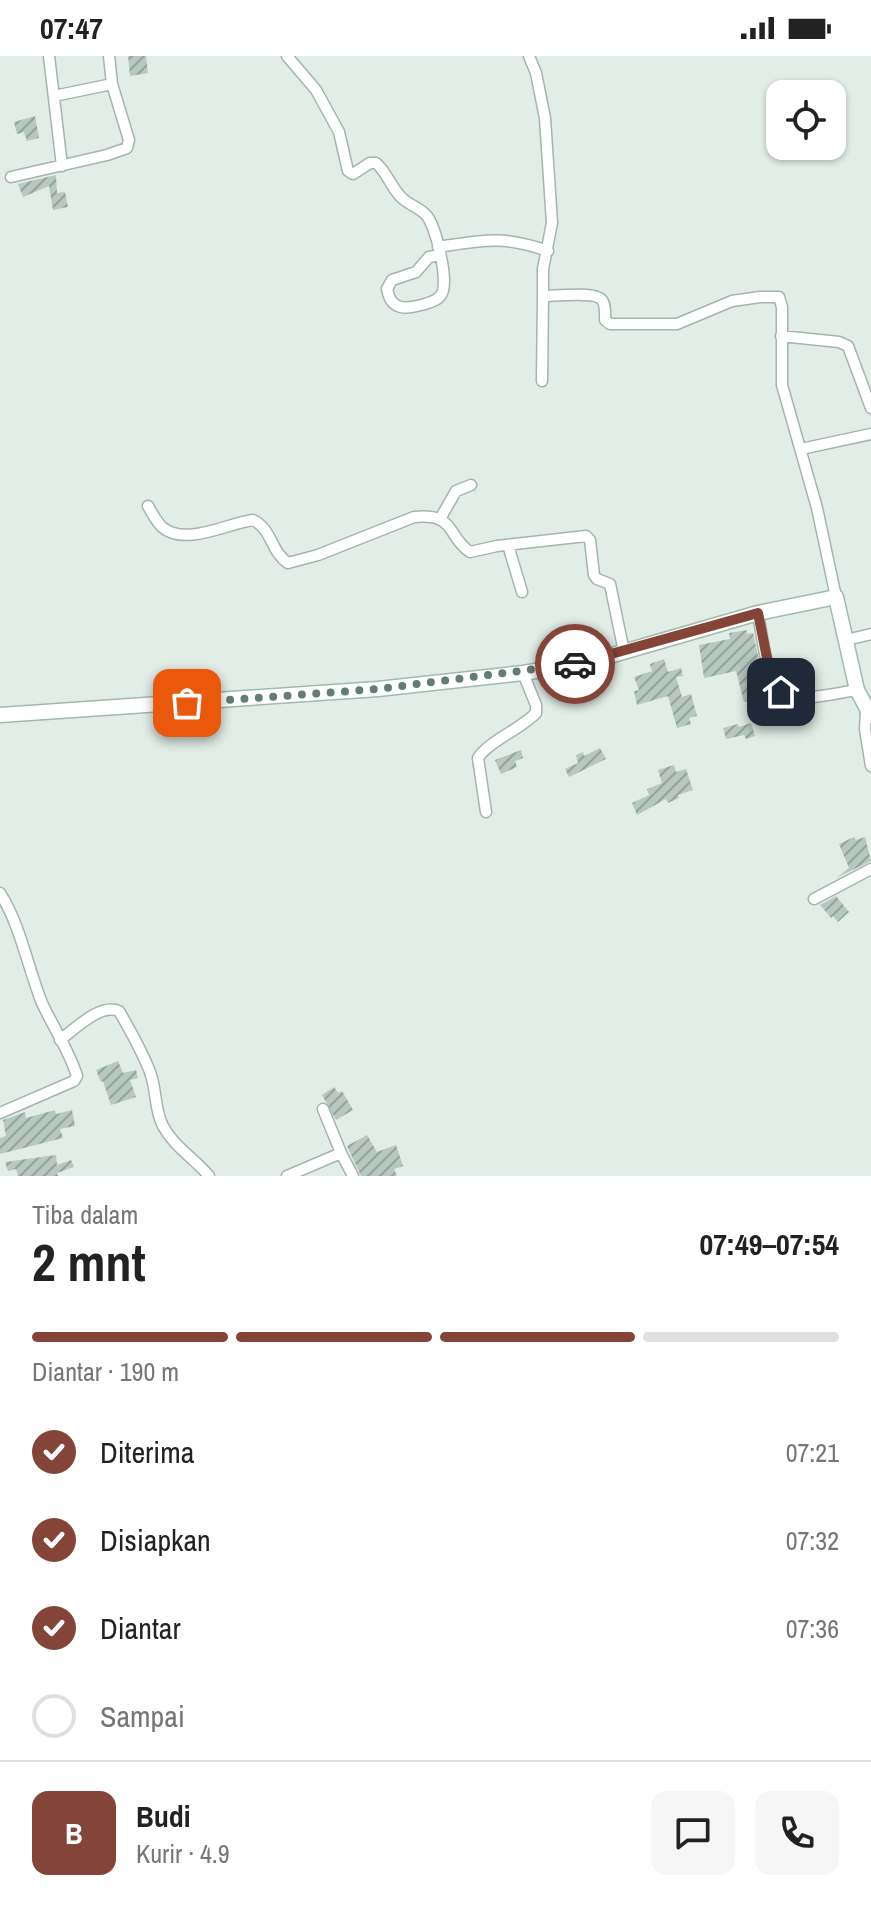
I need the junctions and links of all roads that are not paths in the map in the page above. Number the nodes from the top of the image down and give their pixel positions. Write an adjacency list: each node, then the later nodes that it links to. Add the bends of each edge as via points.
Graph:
1 (49, 56): 6 (street)
2 (109, 56): 5 (street)
3 (287, 56): 9 (street, via 316,90 339,132 348,171 353,174 370,163 381,167 403,199 429,218)
4 (529, 56): 10 (street, via 545,118 552,223)
5 (112, 84): 6 (street); 7 (street, via 129,146)
6 (54, 96): 7 (street)
7 (62, 166): 8 (street)
8 (11, 177)
9 (439, 251): 9 (street, via 445,282 439,298 406,309 396,306 388,285 416,272); 10 (street, via 510,239)
10 (548, 251): 11 (street)
11 (543, 296): 12 (street, via 600,298 610,324 677,324 732,301 776,296 781,301); 13 (street)
12 (781, 336): 14 (street, via 848,346); 16 (street, via 782,385)
13 (542, 381)
14 (871, 408)
15 (871, 434): 16 (street)
16 (801, 449): 22 (street)
17 (471, 485): 19 (street, via 456,491)
18 (148, 506): 19 (street, via 163,528 178,535 253,520 265,528 288,563 414,517)
19 (440, 519): 20 (street, via 467,552)
20 (508, 545): 21 (street); 26 (street, via 588,537 594,575 609,583)
21 (522, 592)
22 (836, 597): 23 (street); 25 (street)
23 (758, 613): 26 (street); 28 (street, via 771,678 781,692 792,697)
24 (871, 634): 25 (street)
25 (846, 640): 28 (street)
26 (624, 652): 27 (street)
27 (523, 673): 30 (street, via 378,689); 32 (street, via 536,713 478,758)
28 (857, 690): 29 (street)
29 (869, 714): 31 (street, via 865,729)
30 (0, 715)
31 (871, 766)
32 (486, 812)
33 (871, 869): 35 (street)
34 (0, 893): 36 (street)
35 (814, 899)
36 (60, 1040): 38 (street, via 76,1079); 40 (street, via 91,1017 109,1009 119,1011 151,1072 163,1127)
37 (323, 1109): 39 (street)
38 (0, 1113)
39 (341, 1153): 41 (street); 42 (street)
40 (209, 1176)
41 (287, 1176)
42 (353, 1176)

